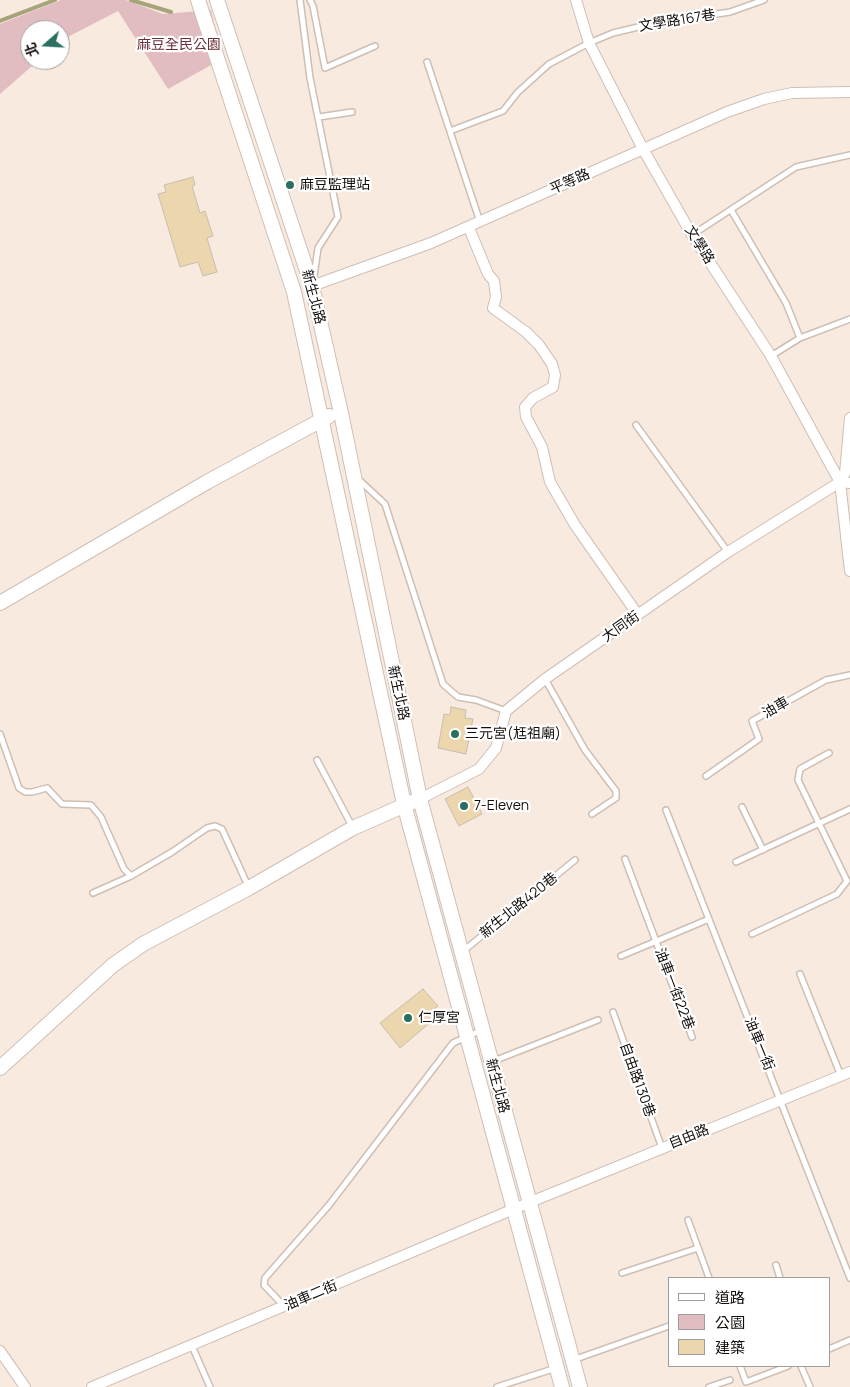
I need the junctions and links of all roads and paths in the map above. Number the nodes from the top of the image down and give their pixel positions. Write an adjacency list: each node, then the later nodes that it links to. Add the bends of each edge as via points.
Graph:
1 (198, 0): 21 (main road, 新生北路)
2 (217, 0): 20 (main road, 新生北路)
3 (300, 0): 12 (lane, via 310,78)
4 (310, 0): 8 (lane, via 325,68)
5 (576, 0): 7 (street, 文學路)
6 (764, 0): 7 (lane, 文學路167巷, via 730,12 651,24)
7 (589, 43): 13 (lane, 文學路167巷, via 549,64 518,92 503,111); 14 (street, 文學路)
8 (376, 46)
9 (427, 62): 13 (lane)
10 (850, 92): 14 (street, 平等路, via 792,93 764,99)
11 (352, 112): 12 (lane)
12 (319, 117): 20 (lane, via 338,217 318,248)
13 (450, 132): 17 (lane)
14 (643, 149): 17 (street, 平等路); 19 (street, 文學路)
15 (850, 155): 16 (lane, via 796,167)
16 (731, 210): 19 (lane); 23 (lane, via 786,303)
17 (480, 222): 18 (street, 平等路)
18 (469, 228): 20 (street, 平等路); 34 (street, via 494,282 496,298 493,308 526,332 552,364 555,375 553,387 533,398 526,408 526,417 542,447 550,482 575,525)
19 (692, 235): 24 (street, 文學路)
20 (312, 286): 21 (main road, 平等路); 25 (main road, 新生北路)
21 (294, 292): 26 (main road, 新生北路)
22 (850, 320): 23 (lane)
23 (800, 338): 24 (lane)
24 (771, 356): 30 (street, 文學路)
25 (341, 413): 26 (main road); 29 (main road, 新生北路)
26 (322, 418): 33 (main road); 43 (main road, 新生北路)
27 (850, 418): 30 (street)
28 (636, 425): 31 (lane)
29 (354, 474): 37 (lane, via 385,504 443,684 458,697); 42 (main road, 新生北路)
30 (845, 482): 31 (street, 大同街); 32 (street)
31 (728, 552): 34 (street, 大同街)
32 (850, 571)
33 (0, 603)
34 (638, 615): 36 (street, 大同街)
35 (850, 675): 41 (lane, 油車, via 826,680 752,721 759,739)
36 (546, 679): 37 (street, 大同街); 47 (lane, via 585,750 616,791 616,798)
37 (506, 711): 42 (street, via 496,748 479,769)
38 (0, 734): 54 (lane, via 19,788 25,792 47,788 62,804 91,805 101,817 124,869)
39 (829, 753): 48 (lane, via 800,769 798,780)
40 (317, 760): 49 (lane)
41 (706, 776)
42 (420, 799): 43 (main road); 60 (main road, 新生北路)
43 (404, 804): 49 (main road); 66 (main road, 新生北路)
44 (742, 808): 50 (lane)
45 (666, 810): 57 (lane, 油車一街)
46 (850, 810): 48 (lane)
47 (592, 814)
48 (821, 824): 50 (lane); 58 (lane, via 847,881 837,894)
49 (353, 828): 55 (main road)
50 (763, 850): 53 (lane)
51 (626, 859): 59 (lane, 油車一街22巷)
52 (575, 860): 60 (lane, 新生北路420巷)
53 (736, 862)
54 (131, 876): 55 (lane, via 215,826 222,829); 56 (lane)
55 (249, 888): 69 (main road, via 143,944 113,965)
56 (93, 893)
57 (710, 919): 59 (lane, 油車一街22巷); 71 (lane, 油車一街)
58 (752, 934)
59 (656, 941): 61 (lane, 油車一街22巷); 67 (lane, 油車一街22巷)
60 (462, 952): 65 (main road, 新生北路)
61 (621, 956)
62 (800, 974): 70 (lane)
63 (613, 1012): 72 (lane, 自由路130巷)
64 (598, 1020): 68 (lane)
65 (482, 1030): 66 (lane); 68 (main road, 新生北路)
66 (466, 1035): 74 (main road, 新生北路); 82 (lane, via 453,1042 436,1062 329,1205 265,1278 264,1285)
67 (692, 1037)
68 (491, 1062): 73 (main road, 新生北路)
69 (0, 1068)
70 (846, 1074): 71 (street, 自由路)
71 (781, 1100): 72 (street, 自由路); 81 (lane, 油車一街)
72 (662, 1148): 73 (street, 自由路)
73 (528, 1203): 74 (street, 油車二街); 88 (main road, 新生北路)
74 (513, 1210): 82 (street, 油車二街); 92 (main road, 新生北路)
75 (688, 1220): 76 (lane)
76 (698, 1248): 78 (lane); 79 (lane)
77 (776, 1265): 80 (lane)
78 (622, 1273)
79 (709, 1277)
80 (780, 1277)
81 (850, 1278)
82 (286, 1307): 85 (street, 油車二街)
83 (668, 1326): 88 (lane)
84 (850, 1340): 86 (lane)
85 (192, 1346): 95 (street, 油車二街); 96 (lane)
86 (830, 1349)
87 (0, 1351): 94 (street)
88 (572, 1360): 99 (main road, 新生北路)
89 (740, 1367): 90 (lane, via 746,1382)
90 (785, 1367)
91 (802, 1367): 101 (lane)
92 (556, 1368): 97 (lane); 98 (main road, 新生北路)
93 (730, 1380): 100 (lane)
94 (25, 1387)
95 (92, 1387)
96 (210, 1387)
97 (498, 1387)
98 (562, 1387)
99 (580, 1387)
100 (709, 1387)
101 (810, 1387)

